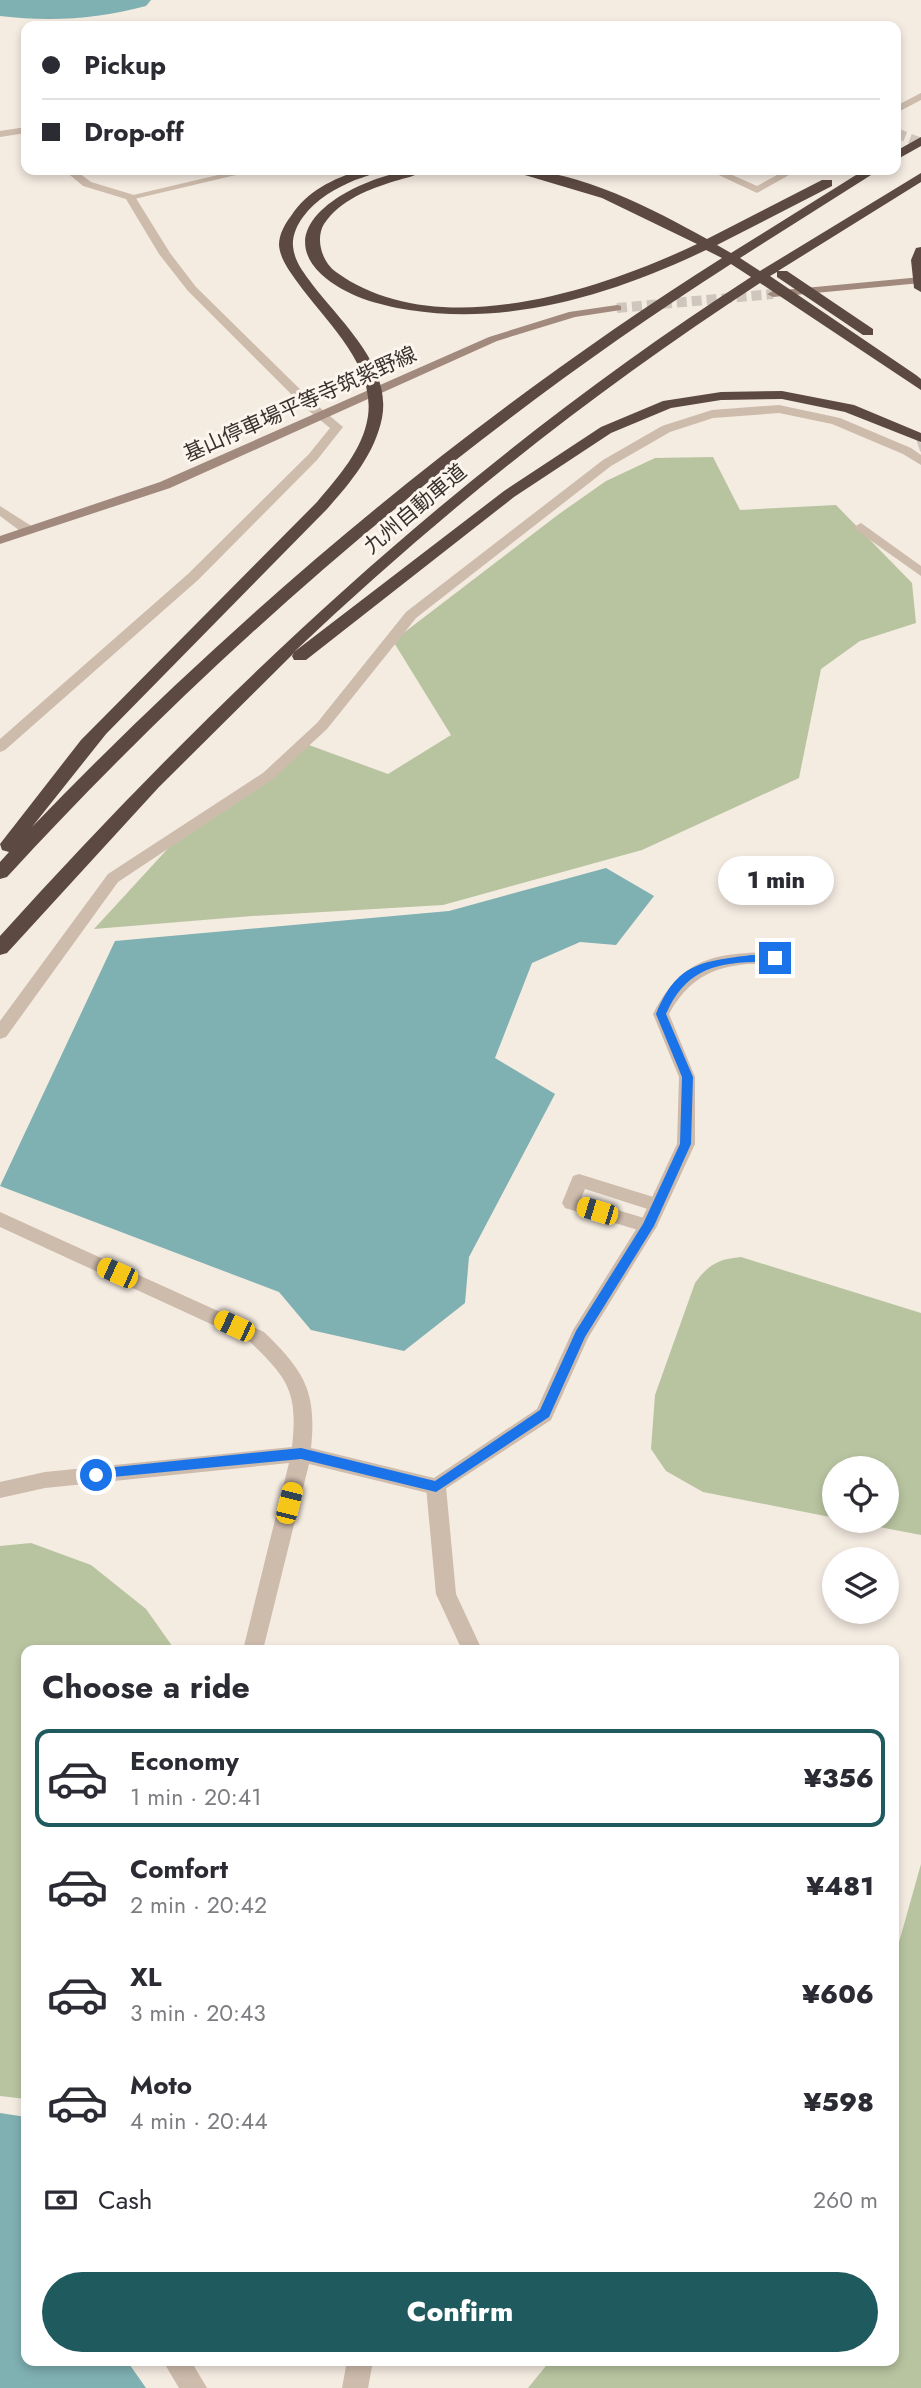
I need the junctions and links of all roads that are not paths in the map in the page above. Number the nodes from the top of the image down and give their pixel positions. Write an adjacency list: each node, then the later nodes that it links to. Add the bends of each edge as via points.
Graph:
1 (921, 96): 2 (street)
2 (901, 107)
3 (21, 131): 4 (street)
4 (0, 134)
5 (921, 139): 6 (highway); 7 (highway)
6 (901, 147)
7 (901, 153)
8 (75, 175): 18 (street, via 87,184)
9 (230, 175): 18 (street)
10 (360, 175): 37 (highway, via 336,184 301,209 286,244 291,263 371,374 377,410 369,440 322,506 97,733)
11 (395, 175): 15 (highway, via 341,197 315,222 313,256 324,271 362,294 438,310 547,300 643,273)
12 (547, 175): 26 (highway, via 623,200 690,235 809,308)
13 (724, 175): 14 (street, via 757,190)
14 (784, 175)
15 (842, 175)
16 (865, 175): 38 (highway, 九州自動車道, via 636,320 386,509 175,695)
17 (921, 177): 35 (highway, 九州自動車道, via 739,290 577,404 426,525)
18 (130, 197): 27 (street, via 192,289)
19 (647, 198): 25 (highway, via 706,228 826,302)
20 (919, 255): 22 (highway)
21 (921, 280): 23 (main road)
22 (921, 288)
23 (774, 294)
24 (617, 308): 27 (main road, 基山停車場平等寺筑紫野線, via 573,314 493,339)
25 (921, 370)
26 (921, 386)
27 (324, 416): 32 (main road, 基山停車場平等寺筑紫野線, via 165,485); 36 (street, via 337,427 268,503 193,577)
28 (915, 444): 29 (street); 35 (highway, via 849,408 782,395 722,396 668,404 606,430 509,494); 41 (street, via 779,409 712,414 666,429 607,463 411,615 322,726 268,775 113,878)
29 (921, 460)
30 (0, 510): 32 (street)
31 (861, 527): 34 (street)
32 (28, 530): 33 (main road, 基山停車場平等寺筑紫野線)
33 (0, 540)
34 (921, 572)
35 (212, 723): 39 (highway, 九州自動車道)
36 (0, 747)
37 (0, 856)
38 (0, 873)
39 (0, 948)
40 (775, 958): 42 (street, via 710,964 671,992 661,1014 687,1077 685,1144)
41 (0, 1033)
42 (657, 1205): 44 (street); 44 (street, via 579,1181 571,1203)
43 (0, 1219): 45 (street, via 257,1337 288,1367 304,1403)
44 (648, 1226): 46 (street, via 580,1335 544,1414)
45 (301, 1454): 46 (street); 47 (street, via 45,1480); 48 (street)
46 (436, 1487): 49 (street, via 446,1594)
47 (0, 1490)
48 (254, 1645)
49 (470, 1645)
50 (179, 2366): 52 (street)
51 (359, 2366): 53 (street)
52 (194, 2388)
53 (355, 2388)

